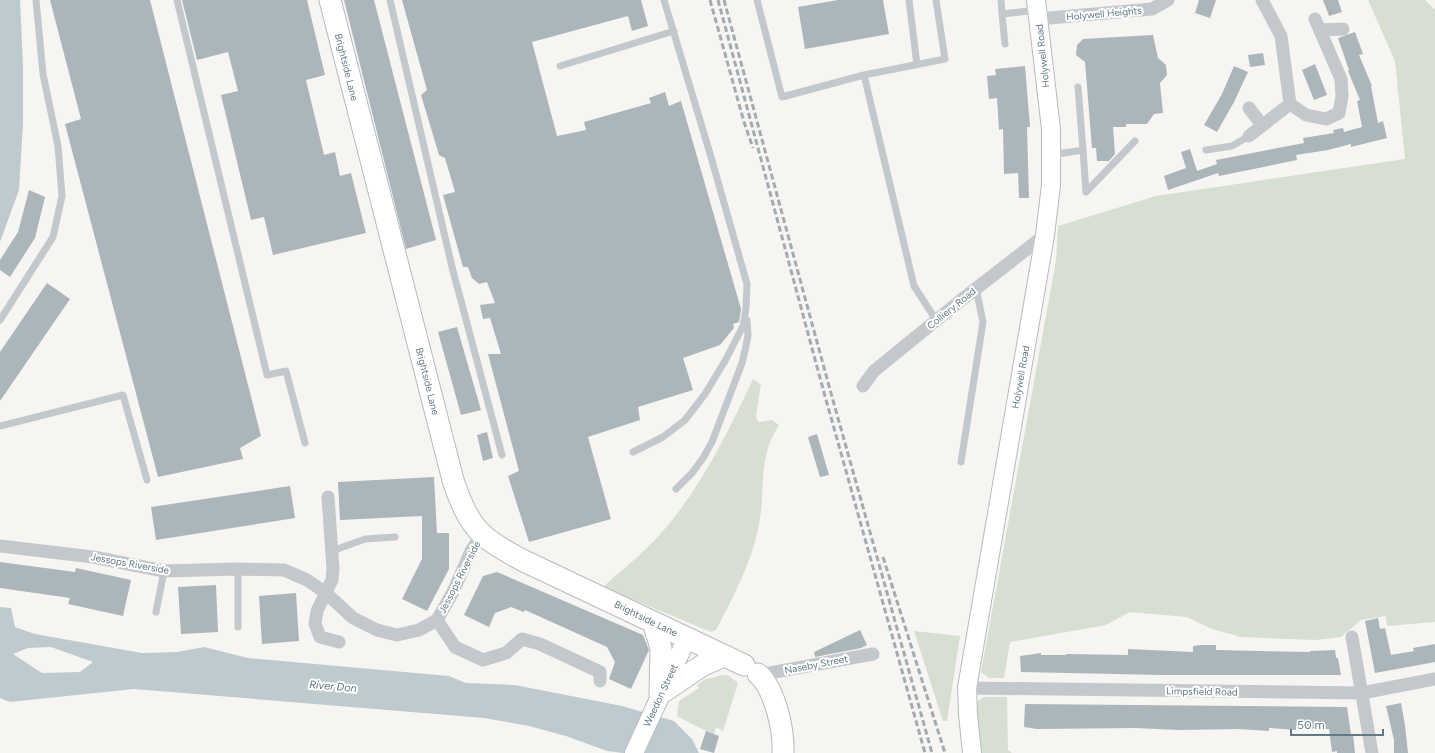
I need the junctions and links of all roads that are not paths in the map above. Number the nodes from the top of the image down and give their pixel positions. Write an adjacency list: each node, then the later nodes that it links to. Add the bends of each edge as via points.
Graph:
1 (36, 0): 32 (lane, via 43,74 58,146 62,196 54,237)
2 (177, 0): 36 (lane, via 268,375 286,371)
3 (330, 0): 43 (main road, Brightside Lane, via 456,490 470,518)
4 (390, 0): 38 (lane, via 452,267)
5 (664, 0): 15 (lane)
6 (757, 0): 19 (lane, via 782,97)
7 (909, 0): 17 (lane)
8 (936, 0): 17 (lane, via 945,58)
9 (1001, 0): 13 (lane)
10 (1168, 0): 12 (street, Holywell Heights, via 1152,9)
11 (1262, 0): 21 (street, via 1281,36)
12 (1037, 10): 13 (lane); 28 (main road, Holywell Road, via 1051,129)
13 (1002, 14): 16 (lane)
14 (1343, 29): 21 (street, via 1318,24 1341,79 1339,113 1326,119 1312,117)
15 (674, 31): 18 (lane); 31 (lane, via 747,284)
16 (1005, 44)
17 (917, 65): 19 (lane)
18 (560, 66)
19 (864, 76): 33 (lane, via 914,286)
20 (1078, 87): 26 (lane)
21 (1290, 104): 23 (street)
22 (1249, 108): 23 (street)
23 (1262, 125): 24 (street)
24 (1249, 136): 27 (lane, via 1232,146)
25 (1135, 141): 26 (lane, via 1086,192)
26 (1083, 150): 28 (lane)
27 (1206, 150)
28 (1051, 155): 29 (main road, Holywell Road, via 1051,185)
29 (1045, 235): 30 (street, Colliery Road); 62 (main road, Holywell Road)
30 (976, 288): 33 (street, Colliery Road); 39 (lane, via 982,322)
31 (746, 308): 37 (lane, via 743,326 725,361 685,420 663,438); 41 (lane, via 748,335 742,363 712,442 692,473)
32 (0, 320)
33 (936, 320): 34 (street, Colliery Road, via 874,371)
34 (863, 386)
35 (0, 426): 40 (lane, via 123,395)
36 (305, 443)
37 (633, 452)
38 (502, 456)
39 (961, 462)
40 (148, 480)
41 (676, 489)
42 (328, 497): 46 (street)
43 (482, 534): 51 (street, Jessops Riverside); 52 (main road, Brightside Lane, via 522,560)
44 (395, 537): 46 (lane, via 364,539)
45 (0, 546): 48 (street, Jessops Riverside, via 93,557)
46 (332, 550): 49 (street, via 332,580)
47 (238, 569): 48 (street, Jessops Riverside); 49 (street, Jessops Riverside, via 284,570 307,580); 53 (lane)
48 (164, 571): 50 (lane)
49 (326, 593): 51 (street, Jessops Riverside, via 353,618 377,630 398,635 419,630); 56 (street, via 317,611 315,624 320,637)
50 (156, 612)
51 (437, 620): 61 (street, Jessops Riverside, via 455,647 483,660 506,653 522,639 540,644 600,672)
52 (653, 622): 55 (main road, Brightside Lane); 64 (main road, via 661,648)
53 (238, 627)
54 (1352, 637): 63 (street)
55 (687, 638): 58 (main road, Brightside Lane); 64 (main road, Weedon Street)
56 (339, 642)
57 (873, 654): 59 (street, Naseby Street)
58 (724, 656): 59 (main road, Brightside Lane); 64 (main road, via 703,665)
59 (754, 672): 66 (main road, via 769,688 775,704)
60 (1435, 679): 63 (street, Limpsfield Road)
61 (600, 680)
62 (967, 688): 63 (street, Limpsfield Road); 67 (main road, Holywell Road)
63 (1362, 693): 68 (street)
64 (658, 700): 65 (main road, Weedon Street)
65 (634, 753)
66 (784, 753)
67 (972, 753)
68 (1372, 753)

